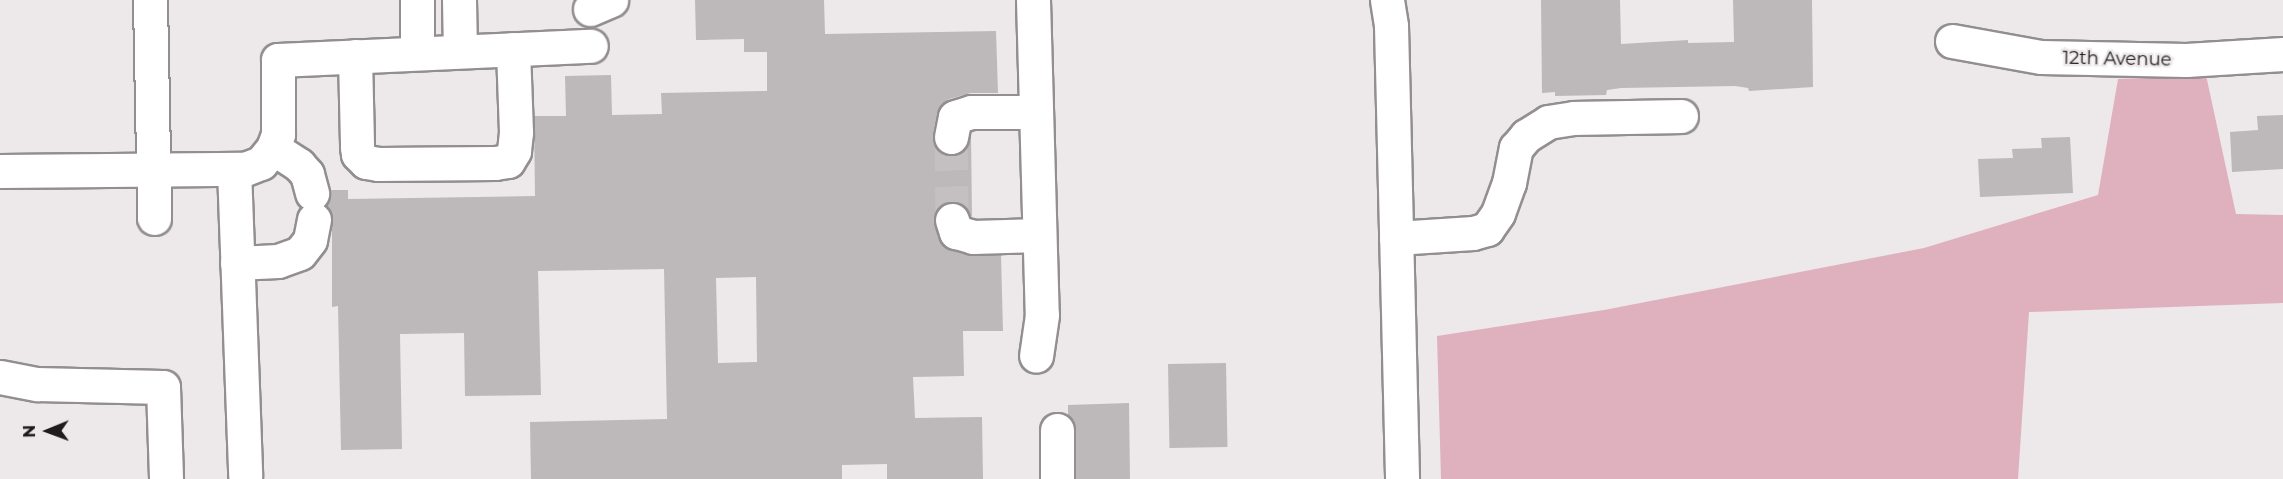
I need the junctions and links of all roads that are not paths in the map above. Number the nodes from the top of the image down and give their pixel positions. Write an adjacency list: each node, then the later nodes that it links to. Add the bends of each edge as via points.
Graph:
1 (150, 0): 18 (street)
2 (417, 0): 10 (street)
3 (459, 0): 9 (street)
4 (1033, 0): 13 (street)
5 (1387, 0): 23 (street, via 1391,26)
6 (1952, 41): 11 (street, 12th Avenue, via 2041,57 2186,60)
7 (591, 46): 8 (street)
8 (513, 49): 9 (street); 12 (street, via 514,151 508,161 495,163 366,162 357,147)
9 (460, 51): 10 (street)
10 (417, 52): 12 (street)
11 (2283, 54)
12 (355, 56): 16 (street, via 278,60 278,134)
13 (1036, 112): 15 (street, via 963,114 955,117); 22 (street)
14 (1681, 116): 23 (street, via 1548,122 1516,148 1502,203 1487,229)
15 (951, 137)
16 (273, 148): 17 (street, via 261,163); 24 (street, via 307,174 313,206 310,240 300,253 279,261)
17 (234, 169): 18 (street); 24 (street)
18 (153, 170): 19 (street); 20 (street)
19 (0, 171)
20 (154, 218)
21 (952, 220): 22 (street, via 956,232 973,237)
22 (1040, 235): 25 (street, via 1042,315)
23 (1396, 238): 31 (street)
24 (237, 263): 28 (street)
25 (1036, 356)
26 (0, 376): 29 (street, via 37,384 163,387)
27 (1057, 430): 30 (street)
28 (245, 476)
29 (166, 479)
30 (1057, 479)
31 (1402, 479)

